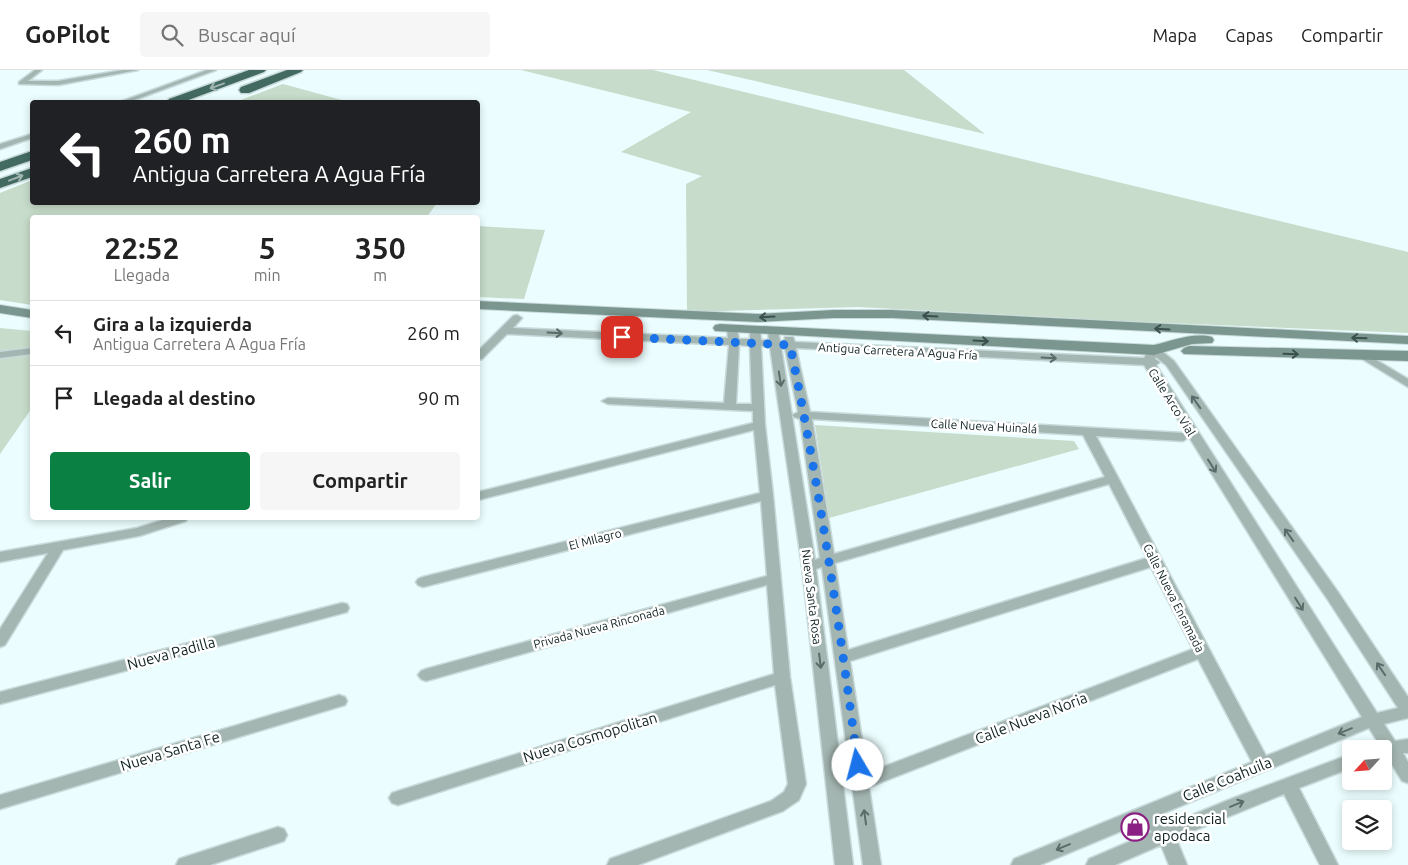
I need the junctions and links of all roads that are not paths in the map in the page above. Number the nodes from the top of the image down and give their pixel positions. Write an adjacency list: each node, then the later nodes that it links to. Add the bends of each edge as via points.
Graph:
1 (39, 70): 7 (street, via 20,83)
2 (90, 70): 7 (street)
3 (135, 70): 7 (street)
4 (213, 70): 9 (street)
5 (260, 70): 10 (highway, one-way to 10)
6 (297, 70): 8 (highway)
7 (81, 79)
8 (237, 93)
9 (130, 100)
10 (178, 100)
11 (30, 137): 12 (street)
12 (0, 147)
13 (30, 156): 14 (highway)
14 (0, 167)
15 (30, 173): 16 (highway, one-way to 15)
16 (0, 184)
17 (480, 305): 22 (street, one-way to 17, via 892,314 758,318)
18 (0, 309): 19 (street)
19 (30, 314)
20 (480, 316): 21 (street)
21 (517, 318): 24 (street); 25 (street)
22 (995, 320): 23 (street); 28 (street, via 954,328 818,323)
23 (1114, 326): 27 (street, one-way to 23); 33 (street)
24 (506, 331): 25 (street, one-way to 25); 31 (street)
25 (733, 336): 26 (street); 38 (street)
26 (755, 337): 28 (street); 39 (street)
27 (1329, 337): 29 (street, one-way to 27); 33 (street, via 1271,342 1192,340)
28 (781, 338): 33 (street, one-way to 33); 40 (street, Nueva Santa Rosa, one-way to 40); 41 (street, Nueva Santa Rosa)
29 (1408, 340)
30 (30, 351): 32 (street)
31 (480, 355)
32 (0, 356)
33 (1151, 356): 34 (street, one-way to 34); 44 (street, Calle Arco Vial); 45 (street, Calle Arco Vial, one-way to 33, via 1170,363)
34 (1363, 356): 35 (street); 36 (street)
35 (1408, 356)
36 (1408, 384)
37 (608, 401): 38 (street)
38 (730, 407): 39 (street)
39 (757, 408): 42 (street)
40 (786, 414): 41 (street, Calle Nueva Huinalá); 54 (street, Nueva Santa Rosa)
41 (805, 415): 43 (street, Calle Nueva Huinalá); 53 (street, Nueva Santa Rosa)
42 (759, 425): 47 (street); 48 (street)
43 (1088, 432): 44 (street, Calle Nueva Huinalá); 46 (street, Calle Nueva Enramada)
44 (1189, 438): 45 (street, Calle Nueva Huinalá); 66 (street, Calle Arco Vial, one-way to 66)
45 (1221, 438): 65 (street, Calle Arco Vial, one-way to 45, via 1333,596)
46 (1113, 479): 52 (street, Calle Nueva Enramada); 53 (street)
47 (480, 495)
48 (767, 495): 55 (street); 56 (street, El MIlagro)
49 (175, 520): 50 (street, via 139,532)
50 (59, 546): 51 (street); 58 (street)
51 (0, 557)
52 (1154, 561): 59 (street, Calle Nueva Enramada); 60 (street)
53 (828, 562): 54 (street); 60 (street, Nueva Santa Rosa)
54 (809, 566): 83 (street, Nueva Santa Rosa, one-way to 83)
55 (773, 579): 61 (street, Privada Nueva Rinconada); 62 (street)
56 (423, 582)
57 (342, 608): 63 (street, Nueva Padilla)
58 (0, 641)
59 (1202, 652): 71 (street, Calle Nueva Enramada); 74 (street, Calle Nueva Noria)
60 (843, 656): 74 (street, Nueva Santa Rosa)
61 (426, 675)
62 (782, 677): 76 (street, Nueva Cosmopolitan); 82 (street, via 797,784 790,800)
63 (0, 698)
64 (340, 701): 77 (street, Nueva Santa Fe)
65 (1408, 711): 66 (street, Calle Coahuila)
66 (1372, 720): 67 (street, Calle Arco Vial); 71 (street, Calle Coahuila, one-way to 71)
67 (1383, 740)
68 (1408, 746): 69 (street)
69 (1392, 748)
70 (1392, 755): 73 (street, Calle Arco Vial)
71 (1262, 764): 78 (street, Calle Coahuila)
72 (1342, 764): 75 (street, Calle Coahuila)
73 (1408, 776)
74 (860, 783): 84 (street, Nueva Santa Rosa, one-way to 74)
75 (1288, 784): 80 (street, Calle Coahuila, one-way to 75); 88 (street)
76 (398, 798)
77 (0, 802)
78 (1145, 812): 80 (street); 85 (street, Calle Coahuila, one-way to 85)
79 (278, 835): 81 (street)
80 (1166, 835): 86 (street, Calle Coahuila); 87 (street)
81 (185, 865)
82 (616, 865)
83 (844, 865)
84 (872, 865)
85 (1020, 865)
86 (1095, 865)
87 (1178, 865)
88 (1329, 865)

